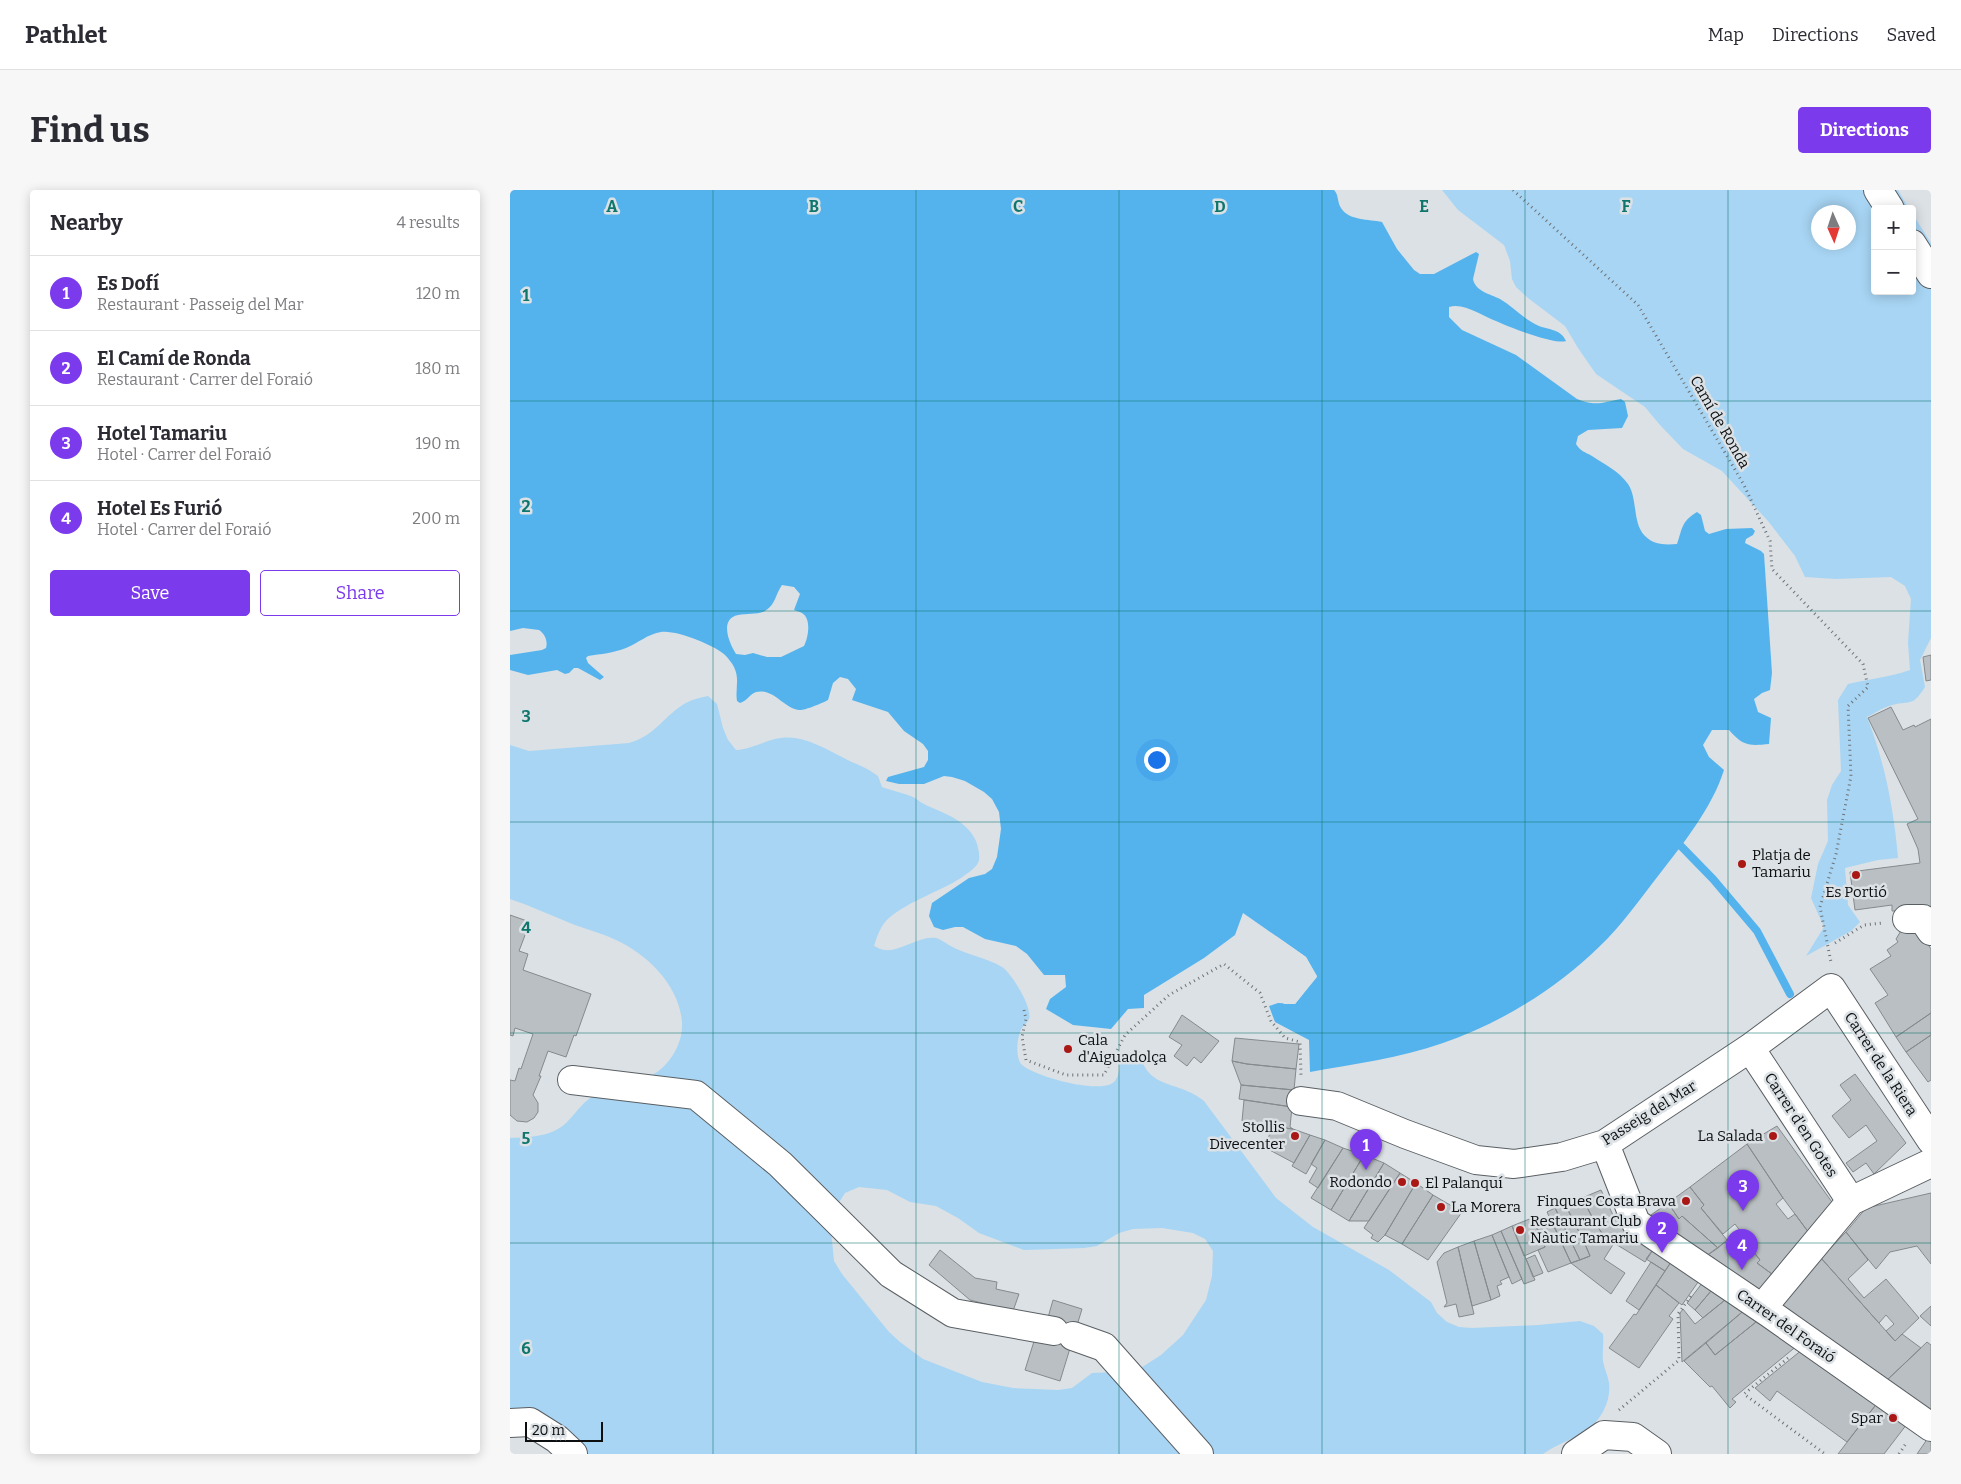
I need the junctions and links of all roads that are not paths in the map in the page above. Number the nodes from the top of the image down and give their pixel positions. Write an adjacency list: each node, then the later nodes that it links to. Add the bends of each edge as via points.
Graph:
1 (1878, 190): 2 (street)
2 (1887, 205)
3 (1916, 250): 4 (street)
4 (1931, 274)
5 (1831, 988): 6 (street, Passeig del Mar); 9 (street, Carrer de la Riera)
6 (1750, 1048): 10 (street, Passeig del Mar); 12 (street, Carrer d'en Gotes)
7 (572, 1080): 17 (street, via 696,1095 780,1164 891,1274 953,1313 1063,1333 1104,1347)
8 (1301, 1101): 10 (street, Passeig del Mar, via 1337,1106 1476,1160 1514,1164 1562,1157)
9 (1931, 1140)
10 (1605, 1144): 13 (street, Carrer del Foraió, via 1636,1223)
11 (1931, 1163): 12 (street)
12 (1851, 1201): 13 (street)
13 (1762, 1308): 15 (street, Carrer del Foraió)
14 (510, 1423): 16 (street, via 530,1422)
15 (1931, 1427)
16 (573, 1454)
17 (1198, 1454)
18 (1576, 1454): 19 (street, via 1604,1435 1633,1437)
19 (1657, 1454)

